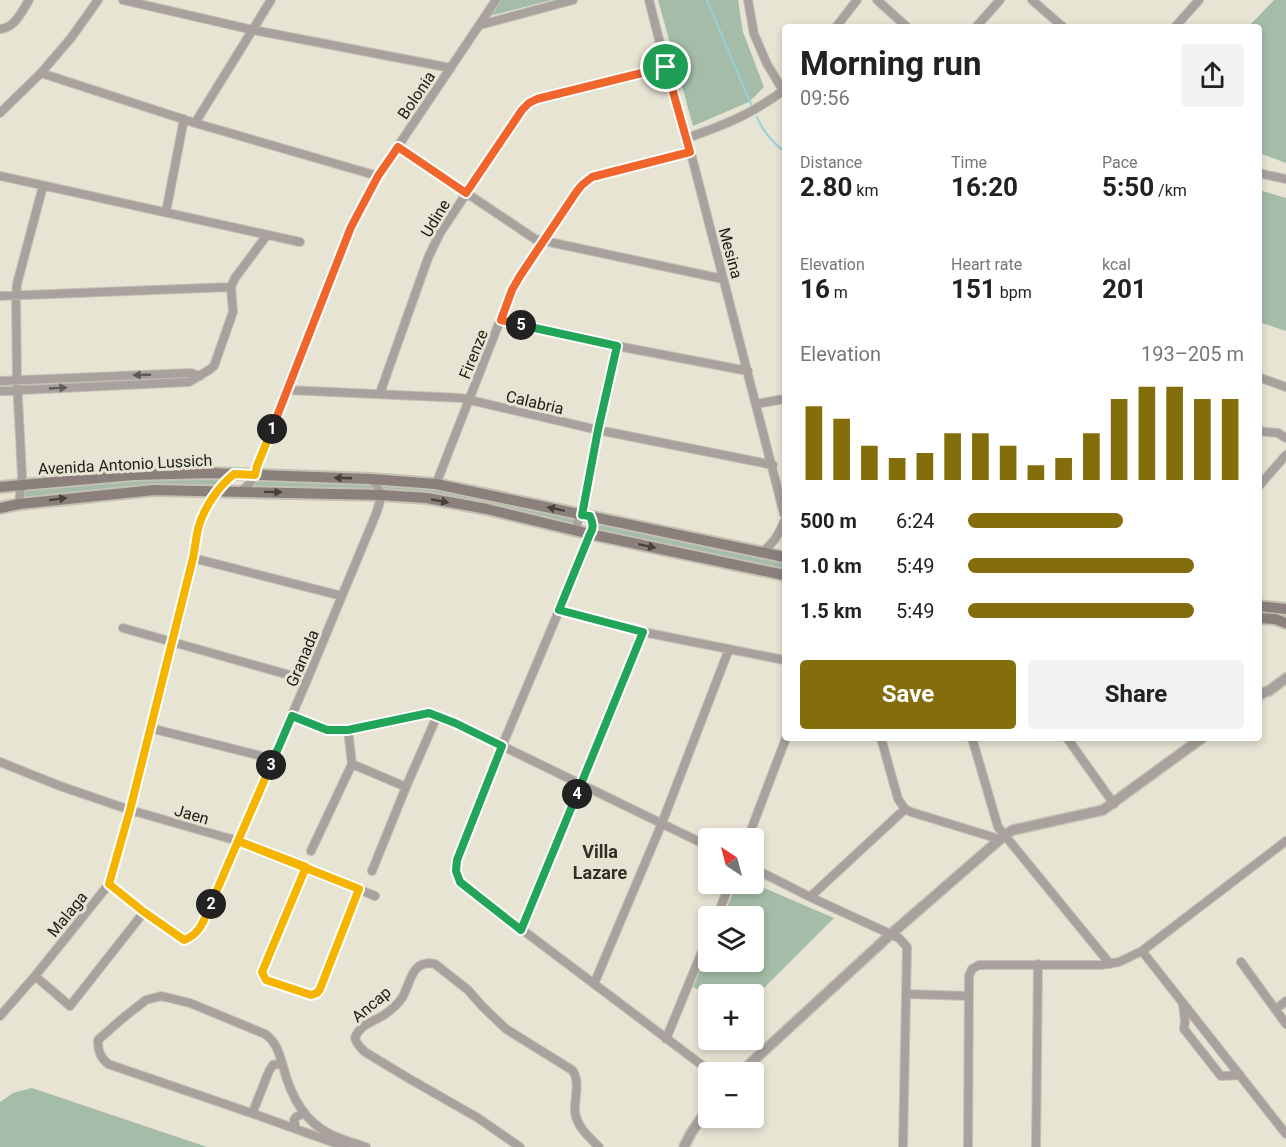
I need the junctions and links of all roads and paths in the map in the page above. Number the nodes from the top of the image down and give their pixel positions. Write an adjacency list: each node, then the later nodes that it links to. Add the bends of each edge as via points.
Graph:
1 (29, 0): 20 (street, via 14,23)
2 (98, 0): 24 (street)
3 (123, 0): 21 (street)
4 (272, 0): 21 (street)
5 (496, 0): 19 (street, Bolonia)
6 (573, 0): 19 (street)
7 (649, 0): 22 (street, Mesina)
8 (748, 0): 25 (street, via 754,34)
9 (857, 0): 14 (street)
10 (877, 0): 15 (street)
11 (1000, 0): 16 (street)
12 (1032, 0): 17 (street)
13 (1199, 0): 18 (street)
14 (838, 24)
15 (904, 24)
16 (979, 24)
17 (1060, 24)
18 (1178, 24)
19 (480, 25): 23 (street, Bolonia)
20 (0, 29)
21 (253, 30): 23 (street); 29 (street)
22 (666, 67): 30 (street, Mesina); 38 (street, Udine, via 529,103)
23 (451, 68): 31 (street, Bolonia)
24 (41, 73): 27 (street); 28 (street)
25 (782, 88)
26 (782, 92): 30 (street, via 721,127)
27 (0, 113)
28 (184, 119): 29 (street); 39 (street)
29 (195, 123): 35 (street)
30 (687, 138): 32 (street, Mesina)
31 (398, 147): 35 (street, Bolonia); 38 (street)
32 (690, 152): 41 (street, Firenze, via 592,177 577,191); 43 (street, Mesina)
33 (1262, 174): 36 (street)
34 (0, 176): 37 (street)
35 (378, 176): 56 (street, Bolonia, via 351,227)
36 (1286, 179)
37 (43, 186): 39 (street); 46 (street)
38 (466, 193): 41 (street); 58 (street, Udine, via 428,258)
39 (166, 212): 40 (street)
40 (267, 235): 42 (street); 44 (street)
41 (543, 241): 43 (street); 47 (street, Firenze, via 512,290)
42 (300, 242)
43 (723, 279): 49 (street, Mesina)
44 (231, 287): 46 (street); 50 (street, via 233,312 225,335 214,366)
45 (0, 296): 46 (street)
46 (16, 296): 52 (street)
47 (501, 320): 48 (street); 60 (street, Firenze)
48 (617, 346): 49 (street); 62 (street)
49 (748, 371): 61 (street, Mesina)
50 (200, 376): 52 (street, one-way to 52, via 191,373); 55 (street, one-way to 50, via 189,382)
51 (1262, 378): 54 (street)
52 (16, 380): 53 (street); 55 (street)
53 (0, 381)
54 (1286, 387)
55 (17, 390): 57 (street); 71 (street)
56 (288, 390): 58 (street, Calabria); 68 (street, Bolonia)
57 (0, 391)
58 (380, 393): 60 (street, Calabria)
59 (782, 399): 61 (street)
60 (468, 400): 62 (street, Calabria); 72 (street, Firenze)
61 (756, 404): 66 (street, Mesina)
62 (598, 430): 66 (street, Calabria); 80 (street)
63 (1262, 431): 64 (street)
64 (1286, 438)
65 (1286, 455): 70 (street)
66 (773, 465): 78 (street, Mesina)
67 (234, 474): 68 (main road, Avenida Antonio Lussich); 71 (main road, Avenida Antonio Lussich, via 133,475); 74 (street, Malaga)
68 (255, 475): 69 (main road, Avenida Antonio Lussich, one-way to 68); 75 (street)
69 (371, 479): 72 (main road, Avenida Antonio Lussich); 76 (street)
70 (1262, 482)
71 (20, 484): 73 (main road, Avenida Antonio Lussich); 77 (street)
72 (436, 484): 80 (main road, Avenida Antonio Lussich, one-way to 72)
73 (0, 487)
74 (218, 491): 75 (main road, Avenida Antonio Lussich); 77 (main road, Avenida Antonio Lussich, one-way to 74, via 154,490); 86 (street, Malaga, via 198,528)
75 (239, 492): 76 (main road, Avenida Antonio Lussich, one-way to 76)
76 (382, 495): 82 (main road, Avenida Antonio Lussich, one-way to 82, via 487,509); 88 (street, Granada)
77 (18, 504): 79 (main road, Avenida Antonio Lussich)
78 (782, 505)
79 (0, 508)
80 (586, 515): 82 (street, via 578,520); 83 (street, via 593,524); 84 (main road, Avenida Antonio Lussich)
81 (782, 526): 84 (street, via 776,539)
82 (578, 531): 83 (main road, Avenida Antonio Lussich)
83 (590, 534): 87 (main road, Avenida Antonio Lussich, one-way to 87); 91 (street)
84 (761, 553): 85 (main road, Avenida Antonio Lussich)
85 (782, 557)
86 (193, 558): 88 (street); 96 (street, Malaga)
87 (782, 575)
88 (342, 596): 101 (street, Granada)
89 (1262, 606): 90 (main road)
90 (1286, 609)
91 (559, 610): 95 (street); 112 (street)
92 (1262, 618): 93 (main road)
93 (1286, 623)
94 (123, 628): 96 (street)
95 (643, 632): 97 (street); 116 (street)
96 (172, 642): 101 (street); 105 (street, Malaga)
97 (729, 649): 98 (street); 121 (street)
98 (782, 660)
99 (1286, 670): 102 (street)
100 (1286, 678): 102 (street)
101 (307, 680): 103 (street, Granada)
102 (1262, 694)
103 (292, 716): 106 (street, via 327,730); 113 (street, Granada)
104 (437, 716): 106 (street, via 429,713); 112 (street); 117 (street)
105 (150, 728): 113 (street); 120 (street, Malaga)
106 (348, 730): 115 (street)
107 (785, 741): 122 (street)
108 (882, 741): 119 (street, via 898,800)
109 (973, 741): 123 (street)
110 (1069, 741): 118 (street)
111 (1198, 741): 118 (street)
112 (502, 746): 116 (street); 136 (street, via 456,871 460,882)
113 (273, 759): 124 (street, Granada)
114 (0, 762): 120 (street, Jaen)
115 (352, 764): 117 (street); 127 (street)
116 (581, 784): 121 (street); 136 (street)
117 (406, 787): 129 (street)
118 (1114, 804): 123 (street, via 1103,810 1013,830)
119 (904, 808): 123 (street); 134 (street)
120 (130, 810): 124 (street, Jaen); 131 (street, Malaga)
121 (662, 823): 125 (street); 144 (street)
122 (752, 828)
123 (1002, 837): 137 (street); 142 (street)
124 (238, 841): 128 (street, Jaen); 135 (street, Granada, via 193,937 184,940)
125 (698, 841)
126 (1286, 841): 138 (street)
127 (311, 851)
128 (306, 867): 132 (street, Jaen); 132 (street, via 263,969 266,980 311,995 317,993)
129 (372, 871)
130 (764, 874): 134 (street)
131 (109, 884): 135 (street); 143 (street, Malaga)
132 (359, 889): 133 (street, Jaen)
133 (375, 896)
134 (810, 897): 137 (street)
135 (144, 912): 143 (street, via 70,1006)
136 (521, 930): 144 (street)
137 (891, 934): 145 (street, via 907,947); 154 (street)
138 (1142, 951): 142 (street); 148 (street)
139 (698, 961): 152 (street)
140 (1240, 962): 149 (street)
141 (1038, 964): 142 (street); 146 (street, via 979,965 969,976); 169 (street)
142 (1110, 964)
143 (35, 976): 150 (street, Malaga)
144 (594, 984): 152 (street)
145 (906, 994): 146 (street); 167 (street)
146 (969, 996): 168 (street)
147 (1286, 1001): 149 (street)
148 (1183, 1003): 156 (street); 156 (street, via 1184,1029 1221,1076)
149 (1276, 1009): 151 (street)
150 (0, 1016)
151 (1286, 1024)
152 (666, 1039): 153 (street)
153 (698, 1062)
154 (752, 1062)
155 (283, 1066): 157 (street); 158 (street, via 273,1065 269,1071); 158 (street, via 279,1050 265,1034 190,1003 161,996 146,1000 98,1040 101,1058 108,1064)
156 (1240, 1075): 161 (street)
157 (304, 1113): 160 (street, via 294,1120); 163 (street, via 330,1134)
158 (254, 1114): 160 (street)
159 (698, 1123): 166 (street)
160 (296, 1129): 162 (street)
161 (1286, 1134)
162 (346, 1147)
163 (366, 1147)
164 (520, 1147): 165 (street, Ancap, via 365,1052 356,1042 361,1028 384,1015 402,998 421,965 435,964 468,990 506,1029 572,1070 576,1077 575,1113 585,1134)
165 (599, 1147)
166 (684, 1147)
167 (903, 1147)
168 (968, 1147)
169 (1036, 1147)

